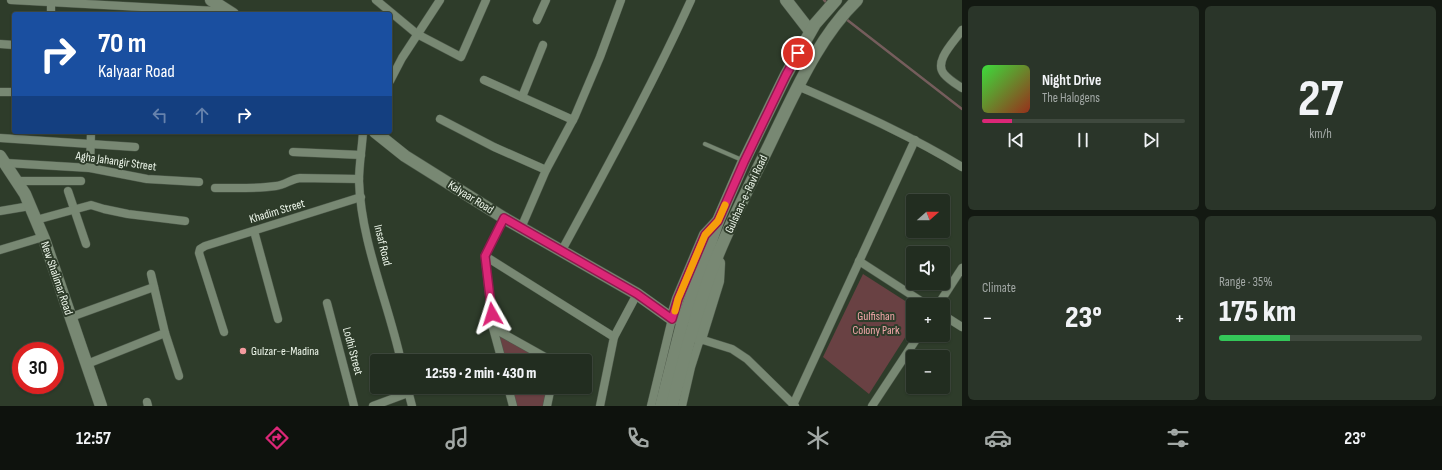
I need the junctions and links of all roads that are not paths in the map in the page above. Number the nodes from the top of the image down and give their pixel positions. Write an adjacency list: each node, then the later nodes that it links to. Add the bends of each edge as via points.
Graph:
1 (12, 0): 10 (street)
2 (376, 0): 16 (street)
3 (440, 0): 21 (street)
4 (486, 0): 21 (street, via 461,57)
5 (546, 0): 18 (street)
6 (621, 0): 35 (street)
7 (691, 0): 70 (street, via 669,49)
8 (786, 0): 19 (main road)
9 (836, 0): 19 (main road, Gulshan-e-Ravi Road)
10 (51, 1): 11 (street); 14 (street)
11 (97, 2): 12 (street, via 216,11)
12 (216, 3): 15 (main road)
13 (854, 3): 27 (main road, Gulshan-e-Ravi Road, via 826,37)
14 (51, 12)
15 (230, 12)
16 (390, 12)
17 (392, 13): 21 (street)
18 (538, 20)
19 (812, 27): 32 (main road, Gulshan-e-Ravi Road)
20 (962, 30): 28 (street, via 944,55 941,64 944,74)
21 (417, 34): 25 (street)
22 (0, 44): 23 (street)
23 (12, 45)
24 (543, 45): 31 (street)
25 (392, 77)
26 (484, 80): 31 (street)
27 (798, 86): 33 (main road, Gulshan-e-Ravi Road); 40 (street)
28 (962, 88)
29 (0, 92): 30 (street)
30 (12, 92)
31 (522, 97): 35 (street)
32 (776, 97): 33 (main road); 47 (main road, Gulshan-e-Ravi Road)
33 (789, 105): 71 (main road, Gulshan-e-Ravi Road)
34 (440, 119): 50 (street)
35 (573, 120): 50 (street)
36 (91, 134): 41 (street)
37 (363, 134): 45 (street, Insaf Road)
38 (378, 134): 61 (main road, Kalyaar Road, via 405,156)
39 (0, 138): 41 (street)
40 (915, 140): 48 (street); 73 (street)
41 (90, 144): 43 (street); 49 (street)
42 (705, 144): 47 (lane)
43 (135, 147)
44 (293, 152): 45 (street)
45 (361, 155): 51 (street, Insaf Road)
46 (3, 159): 49 (street, Agha Jahangir Street); 52 (main road, New Shalimar Road)
47 (744, 162): 64 (main road, Gulshan-e-Ravi Road)
48 (962, 167)
49 (90, 168): 54 (street, Agha Jahangir Street, via 147,179)
50 (546, 170): 65 (street)
51 (359, 180): 55 (street, via 300,178 277,186); 57 (street, Insaf Road)
52 (17, 181): 53 (street); 58 (main road, New Shalimar Road)
53 (81, 181)
54 (199, 182)
55 (215, 188)
56 (68, 191): 59 (street)
57 (361, 197): 66 (street, Khadim Street); 92 (street, Insaf Road, via 364,221)
58 (30, 206): 60 (street); 62 (main road, New Shalimar Road)
59 (74, 210): 62 (street); 63 (street, via 91,205); 68 (street)
60 (0, 211)
61 (504, 218): 65 (main road, Kalyaar Road); 72 (street)
62 (36, 220): 67 (main road, New Shalimar Road)
63 (185, 221)
64 (718, 221): 83 (main road, via 705,235); 110 (main road, Gulshan-e-Ravi Road, via 682,324)
65 (521, 228): 70 (main road, Kalyaar Road)
66 (254, 231): 82 (street); 87 (street, Khadim Street, via 200,249 199,253)
67 (43, 237): 69 (street); 81 (main road, New Shalimar Road)
68 (86, 244)
69 (0, 250)
70 (561, 252): 77 (main road, Kalyaar Road)
71 (719, 254): 90 (main road, via 718,281); 111 (main road, Gulshan-e-Ravi Road, via 692,328)
72 (485, 256): 86 (street); 89 (street)
73 (859, 261): 78 (street); 101 (street)
74 (962, 268): 79 (street)
75 (152, 274): 76 (street)
76 (154, 287): 81 (street); 88 (street)
77 (637, 294): 83 (main road, Kalyaar Road); 89 (street)
78 (916, 298)
79 (943, 298)
80 (328, 303): 103 (street, Lodhi Street)
81 (71, 317): 95 (main road, New Shalimar Road)
82 (278, 319)
83 (672, 319): 109 (street)
84 (950, 319): 85 (street)
85 (962, 327)
86 (493, 328): 93 (street); 94 (street)
87 (224, 332)
88 (165, 333): 95 (street); 96 (street)
89 (614, 336): 108 (street)
90 (700, 339): 101 (street, via 732,349 747,359); 112 (street)
91 (914, 342): 113 (street)
92 (400, 354)
93 (500, 354)
94 (539, 354)
95 (87, 364): 102 (main road, New Shalimar Road)
96 (179, 376)
97 (399, 394): 104 (street)
98 (409, 394): 105 (street)
99 (510, 394): 106 (street)
100 (550, 394): 107 (street)
101 (794, 405)
102 (100, 406)
103 (354, 406)
104 (373, 406)
105 (412, 406)
106 (513, 406)
107 (547, 406)
108 (600, 406)
109 (651, 406)
110 (661, 406)
111 (672, 406)
112 (682, 406)
113 (872, 406)

